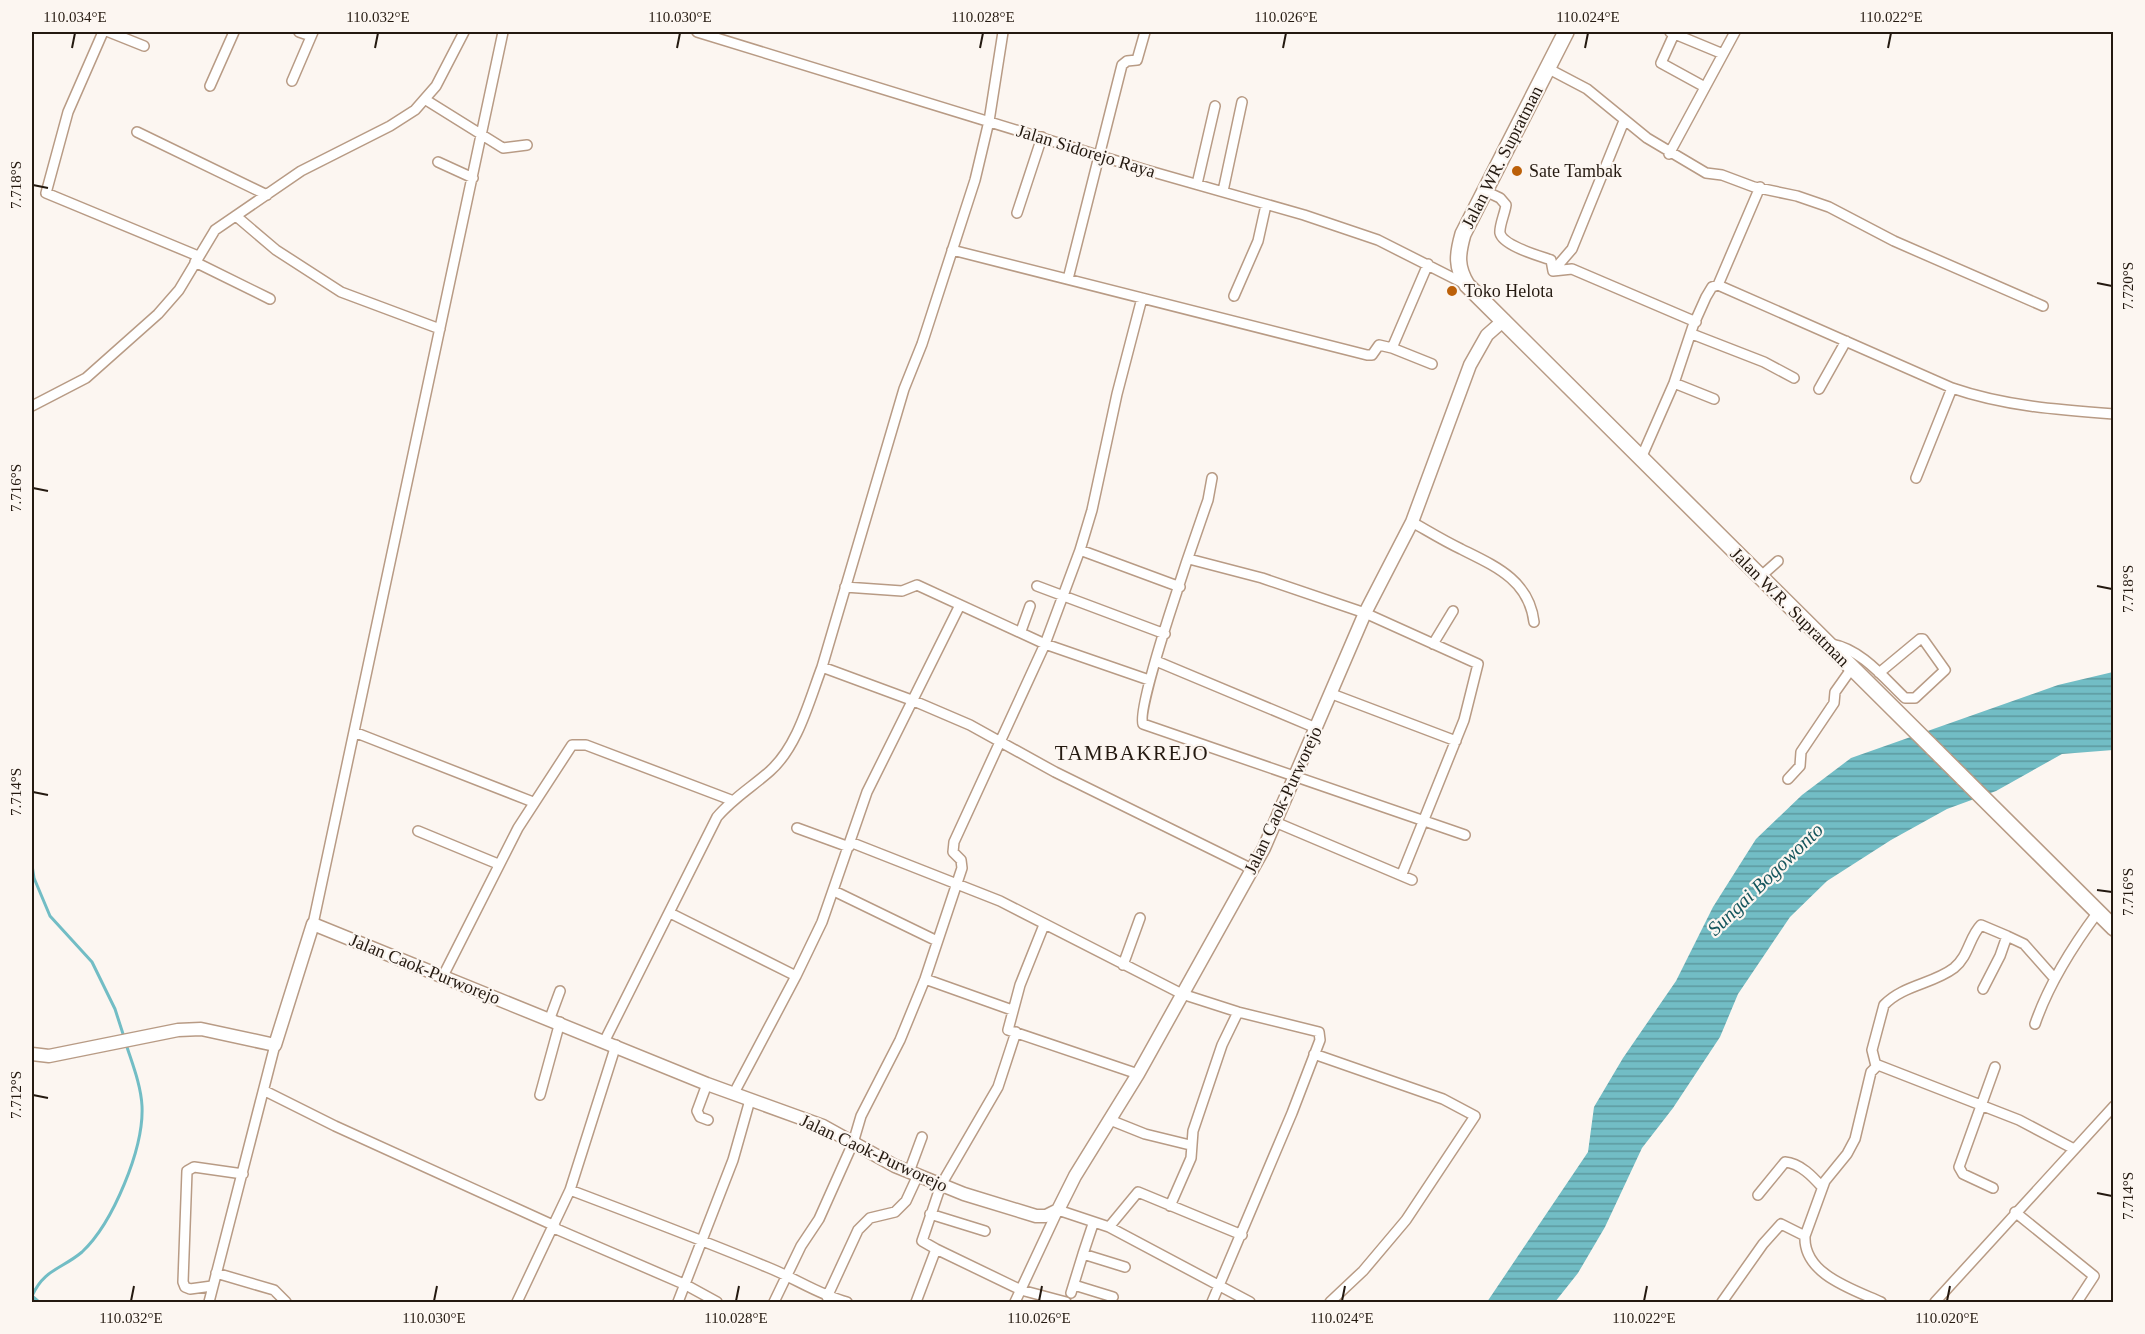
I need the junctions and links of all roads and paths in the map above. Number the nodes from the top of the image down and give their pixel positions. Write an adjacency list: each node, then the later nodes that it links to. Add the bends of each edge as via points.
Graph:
1 (103, 32): 42 (street, via 68,112 46,193)
2 (109, 32): 14 (street)
3 (234, 32): 18 (street)
4 (299, 32): 13 (street)
5 (464, 32): 20 (street)
6 (503, 32): 26 (street)
7 (697, 32): 23 (street, Jalan Sidorejo Raya)
8 (1003, 32): 23 (street)
9 (1145, 32): 30 (street, via 1137,60 1122,65)
10 (1566, 32): 16 (main road, Jalan WR. Supratman)
11 (1673, 32): 15 (street); 19 (street, via 1661,63)
12 (1735, 32): 15 (street)
13 (312, 34): 17 (street)
14 (144, 46)
15 (1722, 54): 19 (street)
16 (1547, 68): 24 (street, via 1587,89); 35 (main road, Jalan WR. Supratman)
17 (292, 81)
18 (210, 86)
19 (1703, 86): 29 (street)
20 (426, 100): 26 (street); 37 (street, via 390,126 301,171)
21 (1242, 102): 36 (street)
22 (1215, 106): 33 (street)
23 (989, 121): 27 (street, Jalan Sidorejo Raya); 41 (street)
24 (1624, 121): 29 (street); 44 (street, via 1572,249)
25 (137, 132): 37 (street)
26 (482, 136): 28 (street, via 504,148); 32 (street)
27 (1042, 137): 30 (street, Jalan Sidorejo Raya); 39 (street)
28 (527, 145)
29 (1669, 154): 34 (street, via 1706,173)
30 (1098, 155): 33 (street, Jalan Sidorejo Raya); 45 (street)
31 (438, 162): 32 (street)
32 (473, 178): 54 (street)
33 (1197, 184): 36 (street, Jalan Sidorejo Raya)
34 (1760, 187): 47 (street); 51 (street, via 1829,207 1894,241)
35 (1485, 191): 44 (street, via 1506,205 1500,229 1503,238 1551,260); 46 (main road, Jalan WR. Supratman, via 1459,249 1458,267)
36 (1223, 192): 38 (street, Jalan Sidorejo Raya)
37 (267, 195): 40 (street)
38 (1266, 205): 43 (street, Jalan Sidorejo Raya, via 1378,240); 48 (street, via 1258,241)
39 (1017, 213)
40 (236, 216): 42 (street, via 215,230); 54 (street, via 276,249 341,292)
41 (952, 250): 45 (street); 75 (street, via 904,389)
42 (197, 259): 50 (street); 64 (street, via 179,290 158,314 103,364 69,388)
43 (1428, 264): 46 (street, Jalan Sidorejo Raya); 57 (street)
44 (1553, 271): 53 (street, via 1572,269)
45 (1068, 279): 49 (street)
46 (1467, 285): 52 (main road, Jalan W.R. Supratman)
47 (1718, 285): 53 (street, via 1706,297); 56 (street)
48 (1234, 296)
49 (1142, 298): 57 (street, via 1367,355 1372,355 1379,345); 70 (street)
50 (270, 299)
51 (2043, 306)
52 (1504, 320): 66 (main road, Jalan W.R. Supratman); 69 (street, Jalan Caok-Purworejo, via 1487,335 1470,365)
53 (1696, 322): 55 (street)
54 (440, 329): 96 (street)
55 (1692, 334): 59 (street); 60 (street)
56 (1846, 341): 61 (street); 62 (street)
57 (1392, 348): 58 (street)
58 (1432, 364)
59 (1794, 378)
60 (1674, 383): 63 (street); 66 (street)
61 (1952, 388): 65 (street, via 2021,405); 68 (street)
62 (1819, 389)
63 (1714, 399)
64 (32, 405)
65 (2114, 414)
66 (1642, 456): 73 (main road, Jalan W.R. Supratman)
67 (1212, 478): 71 (street)
68 (1916, 478)
69 (1412, 522): 81 (street, Jalan Caok-Purworejo); 82 (street, via 1496,565 1514,579 1530,604)
70 (1080, 550): 76 (street); 77 (street)
71 (1189, 559): 76 (street); 81 (street, via 1262,578)
72 (1778, 561): 73 (street)
73 (1760, 577): 87 (main road, Jalan W.R. Supratman)
74 (1037, 586): 77 (street)
75 (844, 587): 78 (street, via 902,591 917,585); 89 (street)
76 (1180, 587): 84 (street)
77 (1063, 598): 84 (street); 85 (street)
78 (960, 605): 83 (street); 94 (street)
79 (1030, 606): 83 (street)
80 (1453, 611): 86 (street)
81 (1365, 613): 86 (street); 93 (street, Jalan Caok-Purworejo)
82 (1534, 622)
83 (1021, 631): 85 (street)
84 (1165, 634): 88 (street)
85 (1045, 644): 92 (street); 98 (street)
86 (1433, 644): 97 (street, via 1478,664)
87 (1827, 644): 90 (main road, Jalan W.R. Supratman); 91 (street, via 1850,651)
88 (1156, 661): 92 (street); 95 (street)
89 (822, 667): 94 (street); 101 (street, via 801,721 779,761)
90 (1852, 668): 100 (street, via 1801,752 1800,766); 115 (main road, Jalan W.R. Supratman)
91 (1879, 673): 91 (street, via 1920,639 1940,659 1945,670 1915,699)
92 (1149, 680): 99 (street, via 1141,716 1143,724)
93 (1332, 694): 95 (street, Jalan Caok-Purworejo); 97 (street)
94 (914, 700): 98 (street); 108 (street, via 867,792)
95 (1316, 728): 99 (street, Jalan Caok-Purworejo)
96 (354, 732): 102 (street); 118 (street)
97 (1456, 741): 104 (street)
98 (1000, 742): 110 (street); 113 (street, via 954,842 953,852 962,865)
99 (1295, 775): 103 (street, Jalan Caok-Purworejo); 104 (street)
100 (1788, 779)
101 (731, 800): 102 (street, via 579,744 572,745); 116 (street, via 717,817)
102 (533, 802): 109 (street)
103 (1275, 822): 110 (street, Jalan Caok-Purworejo); 111 (street)
104 (1423, 822): 107 (street); 111 (street)
105 (797, 828): 108 (street)
106 (418, 831): 109 (street)
107 (1465, 835)
108 (849, 845): 113 (street); 114 (street)
109 (498, 864): 124 (street)
110 (1252, 869): 130 (street, Jalan Caok-Purworejo)
111 (1402, 874): 112 (street)
112 (1412, 880)
113 (956, 885): 119 (street, via 1000,901); 122 (street)
114 (834, 891): 122 (street); 125 (street)
115 (2098, 912): 120 (main road, Jalan W.R. Supratman); 127 (street, via 2070,949)
116 (670, 913): 125 (street); 136 (street)
117 (1140, 918): 123 (street)
118 (313, 924): 124 (street, Jalan Caok-Purworejo); 137 (street)
119 (1044, 925): 123 (street); 131 (street)
120 (2114, 928)
121 (2007, 936): 127 (street, via 2024,944); 128 (street); 140 (street, via 1980,925 1959,964 1889,999 1875,1034 1872,1056)
122 (937, 941): 126 (street)
123 (1123, 965): 130 (street)
124 (443, 976): 133 (street, Jalan Caok-Purworejo)
125 (796, 976): 145 (street)
126 (925, 979): 131 (street); 153 (street, via 900,1040 861,1116)
127 (2055, 979): 134 (street)
128 (1983, 989)
129 (560, 991): 133 (street)
130 (1182, 994): 132 (street); 142 (street, Jalan Caok-Purworejo)
131 (1012, 1010): 135 (street, via 1008,1029)
132 (1239, 1012): 139 (street, via 1313,1029 1320,1036); 154 (street, via 1222,1045)
133 (555, 1020): 136 (street, Jalan Caok-Purworejo); 146 (street)
134 (2036, 1024)
135 (1016, 1032): 142 (street); 158 (street, via 996,1093)
136 (610, 1043): 143 (street, Jalan Caok-Purworejo); 161 (street)
137 (274, 1045): 138 (street, via 201,1029 178,1030 49,1056); 144 (street)
138 (32, 1054)
139 (1314, 1054): 171 (street); 198 (street, via 1443,1099 1475,1116 1406,1220 1363,1271)
140 (1876, 1066): 148 (street, via 1887,1066); 159 (street, via 1851,1147)
141 (1995, 1067): 148 (street)
142 (1138, 1074): 150 (street, Jalan Caok-Purworejo)
143 (707, 1084): 145 (street, Jalan Caok-Purworejo); 151 (street, via 697,1111)
144 (265, 1091): 156 (street); 168 (street)
145 (734, 1093): 147 (street, Jalan Caok-Purworejo)
146 (540, 1095)
147 (750, 1100): 153 (street, Jalan Caok-Purworejo, via 823,1126); 173 (street)
148 (1982, 1106): 155 (street); 160 (street, via 1959,1167 1963,1174)
149 (2114, 1106): 155 (street)
150 (1110, 1119): 154 (street, via 1145,1134); 164 (street, Jalan Caok-Purworejo)
151 (708, 1120)
152 (922, 1137): 157 (street)
153 (853, 1143): 157 (street, Jalan Caok-Purworejo); 178 (street, via 819,1219)
154 (1190, 1145): 163 (street, via 1191,1158)
155 (2074, 1149): 165 (street)
156 (243, 1174): 177 (street); 179 (street, via 194,1167 187,1171 183,1282 190,1289)
157 (914, 1174): 158 (street, Jalan Caok-Purworejo); 184 (street, via 906,1201 895,1212 870,1218 858,1230)
158 (941, 1185): 164 (street, Jalan Caok-Purworejo, via 1036,1216); 166 (street)
159 (1822, 1187): 162 (street, via 1811,1175 1785,1162); 172 (street)
160 (1993, 1188)
161 (570, 1190): 168 (street); 173 (street)
162 (1758, 1195)
163 (1170, 1206): 169 (street, via 1138,1192); 171 (street)
164 (1058, 1210): 167 (street); 182 (street)
165 (2015, 1212): 186 (street); 202 (street, via 2094,1276)
166 (930, 1214): 170 (street); 174 (street, via 922,1241)
167 (1093, 1224): 169 (street); 175 (street)
168 (554, 1227): 180 (street); 189 (street)
169 (1109, 1227): 181 (street)
170 (985, 1231)
171 (1242, 1235): 181 (street)
172 (1805, 1236): 199 (street, via 1784,1225 1778,1226); 200 (street, via 1806,1250 1814,1266)
173 (704, 1240): 178 (street); 180 (street)
174 (936, 1249): 182 (street); 194 (street)
175 (1083, 1254): 176 (street); 183 (street)
176 (1125, 1267)
177 (216, 1273): 179 (street); 188 (street, via 274,1290)
178 (787, 1275): 184 (street); 192 (street)
179 (212, 1286): 187 (street)
180 (686, 1286): 190 (street); 191 (street)
181 (1219, 1288): 196 (street); 197 (street)
182 (1021, 1290): 183 (street); 195 (street)
183 (1070, 1294): 185 (street)
184 (826, 1297): 193 (street)
185 (1113, 1297)
186 (1938, 1299): 201 (street)
187 (209, 1302)
188 (286, 1302)
189 (517, 1302)
190 (678, 1302)
191 (717, 1302)
192 (774, 1302)
193 (847, 1302)
194 (916, 1302)
195 (1015, 1302)
196 (1212, 1302)
197 (1250, 1302)
198 (1330, 1302)
199 (1722, 1302)
200 (1881, 1302)
201 (1949, 1302)
202 (2077, 1302)

